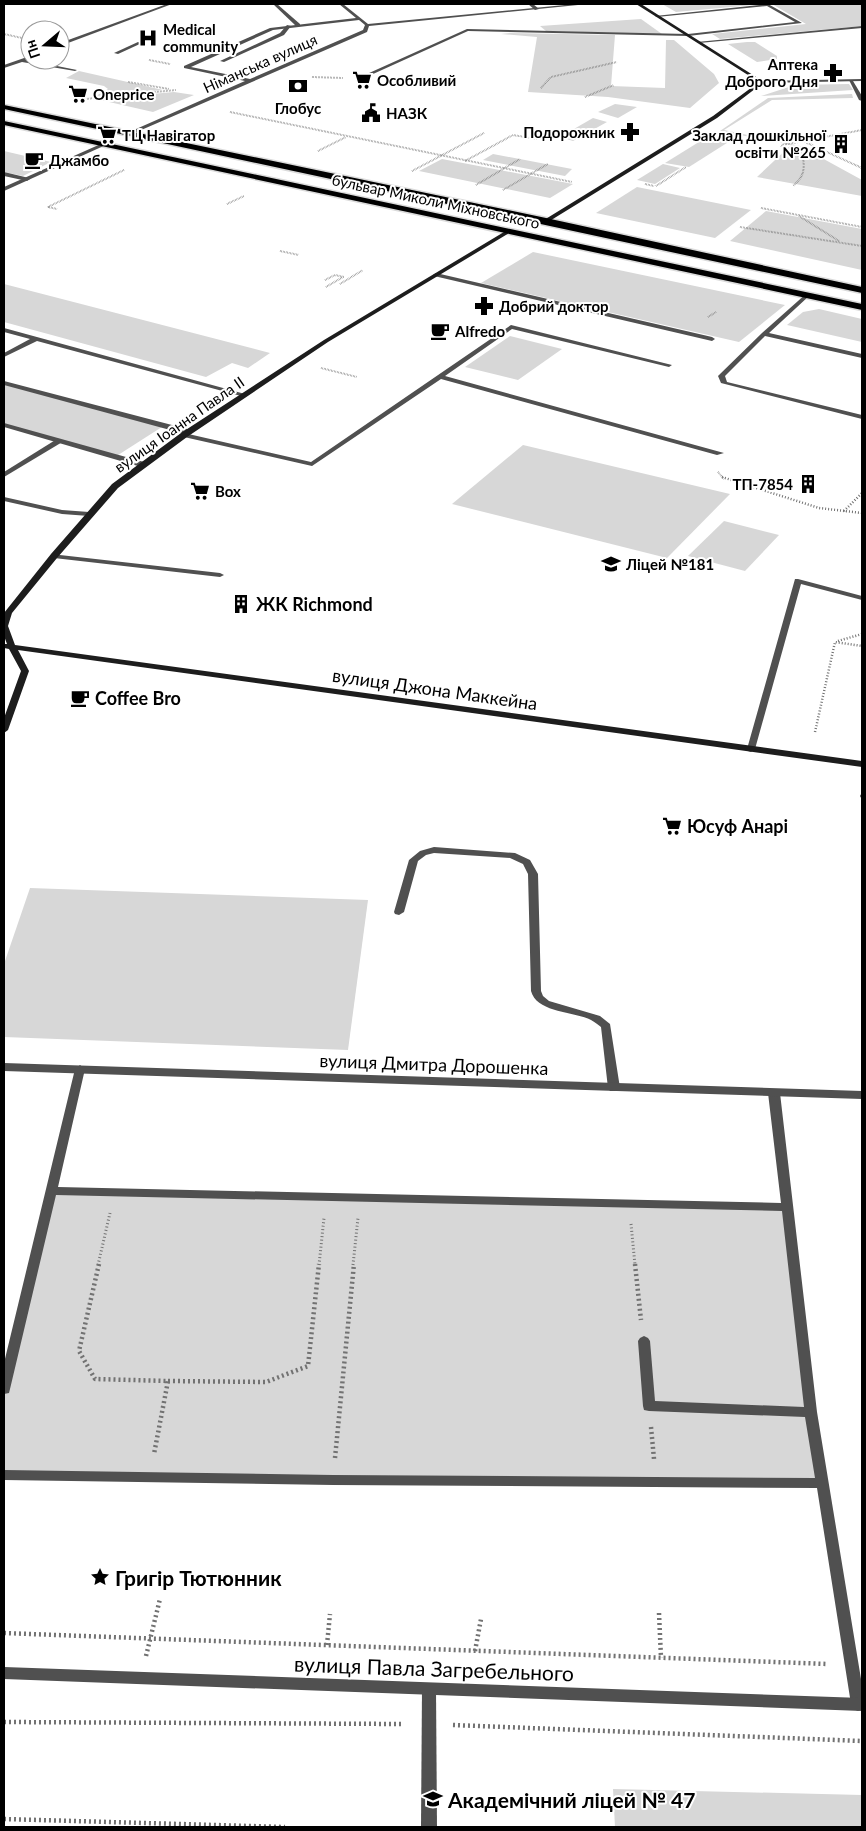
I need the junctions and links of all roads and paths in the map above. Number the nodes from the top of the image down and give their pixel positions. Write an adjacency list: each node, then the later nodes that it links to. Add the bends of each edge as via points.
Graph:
1 (170, 4): 17 (street)
2 (275, 4): 10 (street)
3 (342, 4): 9 (street)
4 (530, 4): 7 (street)
5 (586, 4): 7 (street)
6 (638, 4): 8 (street)
7 (536, 9): 11 (street)
8 (657, 16): 15 (street); 15 (street, via 768,5 800,24)
9 (359, 19): 10 (street); 11 (street)
10 (298, 25): 12 (street)
11 (367, 25): 29 (street, Німанська вулиця, via 365,31)
12 (289, 26): 21 (street, via 282,34); 29 (street, via 272,29 186,67)
13 (862, 27): 18 (street)
14 (4, 34): 16 (path)
15 (688, 35): 18 (street); 27 (street, via 468,30)
16 (20, 38)
17 (70, 41)
18 (699, 42): 32 (street)
19 (140, 43): 20 (street)
20 (116, 53)
21 (222, 60)
22 (20, 61): 24 (street)
23 (617, 62): 34 (path, via 550,77)
24 (4, 67)
25 (70, 69): 26 (street)
26 (75, 70)
27 (360, 78)
28 (862, 80): 30 (street)
29 (251, 81): 45 (street, Німанська вулиця)
30 (851, 81): 32 (street); 36 (street)
31 (128, 82): 35 (path)
32 (762, 82): 75 (street, via 715,117)
33 (614, 85): 38 (path)
34 (541, 88)
35 (174, 90): 37 (path); 40 (path)
36 (860, 90): 39 (street)
37 (183, 92)
38 (585, 97)
39 (862, 100)
40 (70, 102)
41 (4, 107): 45 (highway, бульвар Миколи Міхновського)
42 (222, 110): 47 (path)
43 (4, 123): 50 (highway, бульвар Миколи Міхновського)
44 (862, 130): 49 (path)
45 (130, 133): 75 (highway, бульвар Миколи Міхновського)
46 (484, 133): 52 (path)
47 (346, 136): 51 (path); 52 (path)
48 (537, 139): 54 (path, via 513,135)
49 (804, 141): 59 (path); 66 (path, via 781,146 803,158 805,171)
50 (105, 144): 63 (street); 78 (highway, бульвар Миколи Міхновського)
51 (317, 152)
52 (440, 156): 54 (path); 61 (path)
53 (520, 159): 57 (path)
54 (465, 161): 57 (path)
55 (548, 164): 62 (path)
56 (130, 168): 73 (path, via 48,207)
57 (504, 168): 62 (path); 67 (path)
58 (686, 168): 65 (path)
59 (862, 168)
60 (4, 174): 63 (street)
61 (406, 174)
62 (532, 174): 64 (path); 70 (path)
63 (27, 178): 68 (street)
64 (575, 182)
65 (656, 186)
66 (793, 186)
67 (471, 187)
68 (4, 189)
69 (249, 193): 71 (path)
70 (498, 193)
71 (227, 204)
72 (761, 208): 74 (path)
73 (57, 209)
74 (797, 214): 77 (path); 79 (path)
75 (546, 221): 88 (highway, бульвар Миколи Міхновського)
76 (740, 227): 79 (path)
77 (862, 227)
78 (509, 231): 84 (street, вулиця Іоанна Павла II); 89 (highway, бульвар Миколи Міхновського)
79 (841, 242): 80 (path)
80 (862, 247)
81 (280, 251): 82 (path)
82 (299, 255)
83 (363, 270): 86 (path)
84 (436, 275): 94 (street); 102 (street, вулиця Іоанна Павла II)
85 (326, 280): 87 (path, via 335,275 344,277)
86 (340, 284)
87 (326, 287)
88 (862, 290)
89 (807, 295): 90 (highway, бульвар Миколи Міхновського); 92 (street)
90 (862, 307)
91 (4, 330): 93 (street)
92 (764, 334): 96 (street); 103 (street, via 721,376 724,383)
93 (36, 339): 95 (street); 102 (street)
94 (712, 339)
95 (4, 355)
96 (862, 356)
97 (669, 365): 100 (street, via 511,327)
98 (315, 366): 99 (path)
99 (357, 377)
100 (440, 377): 105 (street, via 312,464); 107 (street)
101 (4, 382): 105 (street)
102 (243, 395): 105 (street, вулиця Іоанна Павла II)
103 (862, 417)
104 (4, 426): 106 (street)
105 (186, 433): 109 (street, вулиця Іоанна Павла II)
106 (60, 442): 109 (street); 110 (street)
107 (700, 447): 108 (street); 113 (path, via 722,478 819,508)
108 (720, 453)
109 (141, 464): 115 (street, вулиця Іоанна Павла II)
110 (4, 475)
111 (862, 493): 113 (path)
112 (4, 499): 115 (street, via 62,512)
113 (844, 510): 114 (path)
114 (862, 513)
115 (89, 514): 116 (street, вулиця Іоанна Павла II)
116 (54, 556): 117 (street); 122 (street, вулиця Іоанна Павла II, via 8,613 4,626)
117 (220, 575)
118 (862, 598): 125 (street, via 798,581)
119 (862, 634): 120 (path)
120 (835, 642): 121 (path); 124 (path)
121 (862, 646)
122 (8, 647): 123 (street, вулиця Іоанна Павла II, via 25,671); 125 (street, вулиця Джона Маккейна)
123 (4, 730)
124 (815, 732)
125 (751, 748): 126 (street, вулиця Джона Маккейна)
126 (862, 764)
127 (399, 912): 130 (street, via 414,860 423,853 434,850 512,855 527,862 533,874 538,998 596,1018 606,1026)
128 (4, 1067): 129 (street, вулиця Дмитра Дорошенка)
129 (80, 1069): 130 (street, вулиця Дмитра Дорошенка); 133 (street)
130 (614, 1088): 131 (street, вулиця Дмитра Дорошенка)
131 (774, 1093): 132 (street, вулиця Дмитра Дорошенка); 138 (street)
132 (862, 1095)
133 (51, 1191): 134 (street); 141 (street)
134 (115, 1192): 135 (street); 140 (path, via 79,1351 95,1379)
135 (326, 1197): 136 (street); 140 (path, via 308,1366 266,1382)
136 (360, 1198): 137 (street); 146 (path)
137 (629, 1203): 138 (street); 139 (path)
138 (786, 1207): 143 (street)
139 (644, 1341): 142 (street)
140 (168, 1381): 145 (path)
141 (4, 1389)
142 (649, 1406): 143 (street); 147 (path)
143 (811, 1412): 148 (street)
144 (4, 1475): 145 (street)
145 (149, 1477): 146 (street)
146 (333, 1480): 147 (street)
147 (656, 1482): 148 (street)
148 (821, 1482): 158 (street)
149 (160, 1599): 154 (path)
150 (658, 1613): 157 (path)
151 (330, 1614): 155 (path)
152 (481, 1619): 156 (path)
153 (4, 1633): 154 (path)
154 (150, 1639): 155 (path); 160 (path)
155 (327, 1645): 156 (path)
156 (475, 1651): 157 (path)
157 (661, 1658): 158 (path)
158 (851, 1665): 162 (street)
159 (4, 1673): 160 (street, вулиця Павла Загребельного)
160 (140, 1678): 161 (street, вулиця Павла Загребельного)
161 (429, 1689): 162 (street, вулиця Павла Загребельного); 165 (street)
162 (860, 1704)
163 (4, 1819): 164 (path)
164 (285, 1827)
165 (429, 1827)

